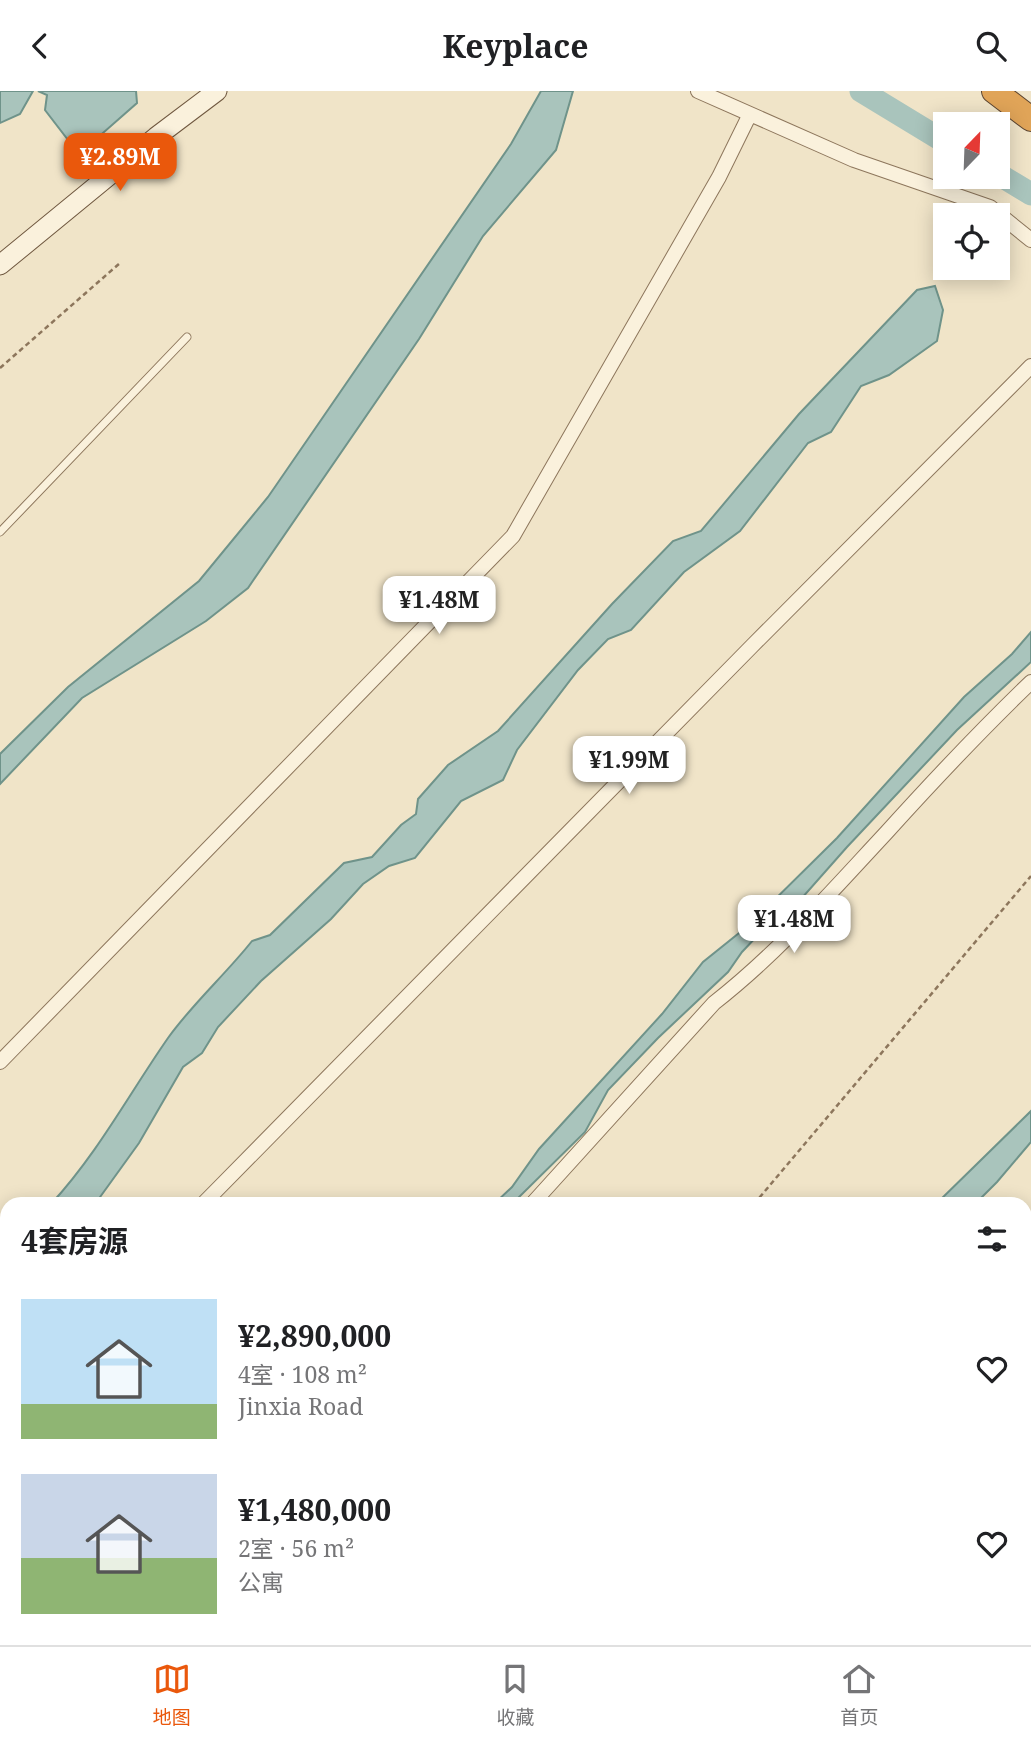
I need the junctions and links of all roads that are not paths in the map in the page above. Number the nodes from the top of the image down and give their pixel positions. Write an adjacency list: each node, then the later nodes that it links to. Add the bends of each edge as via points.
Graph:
1 (197, 91): 8 (main road)
2 (217, 91): 9 (main road)
3 (698, 91): 5 (street)
4 (994, 91): 6 (highway)
5 (749, 115): 7 (street, via 854,160 990,207); 14 (street, via 719,177 513,536)
6 (1031, 119)
7 (1031, 240)
8 (0, 250)
9 (0, 265)
10 (187, 337): 12 (lane)
11 (1031, 366): 15 (street)
12 (0, 532)
13 (1031, 682): 16 (street, via 806,920 714,1003)
14 (0, 1062)
15 (210, 1197)
16 (538, 1197)

